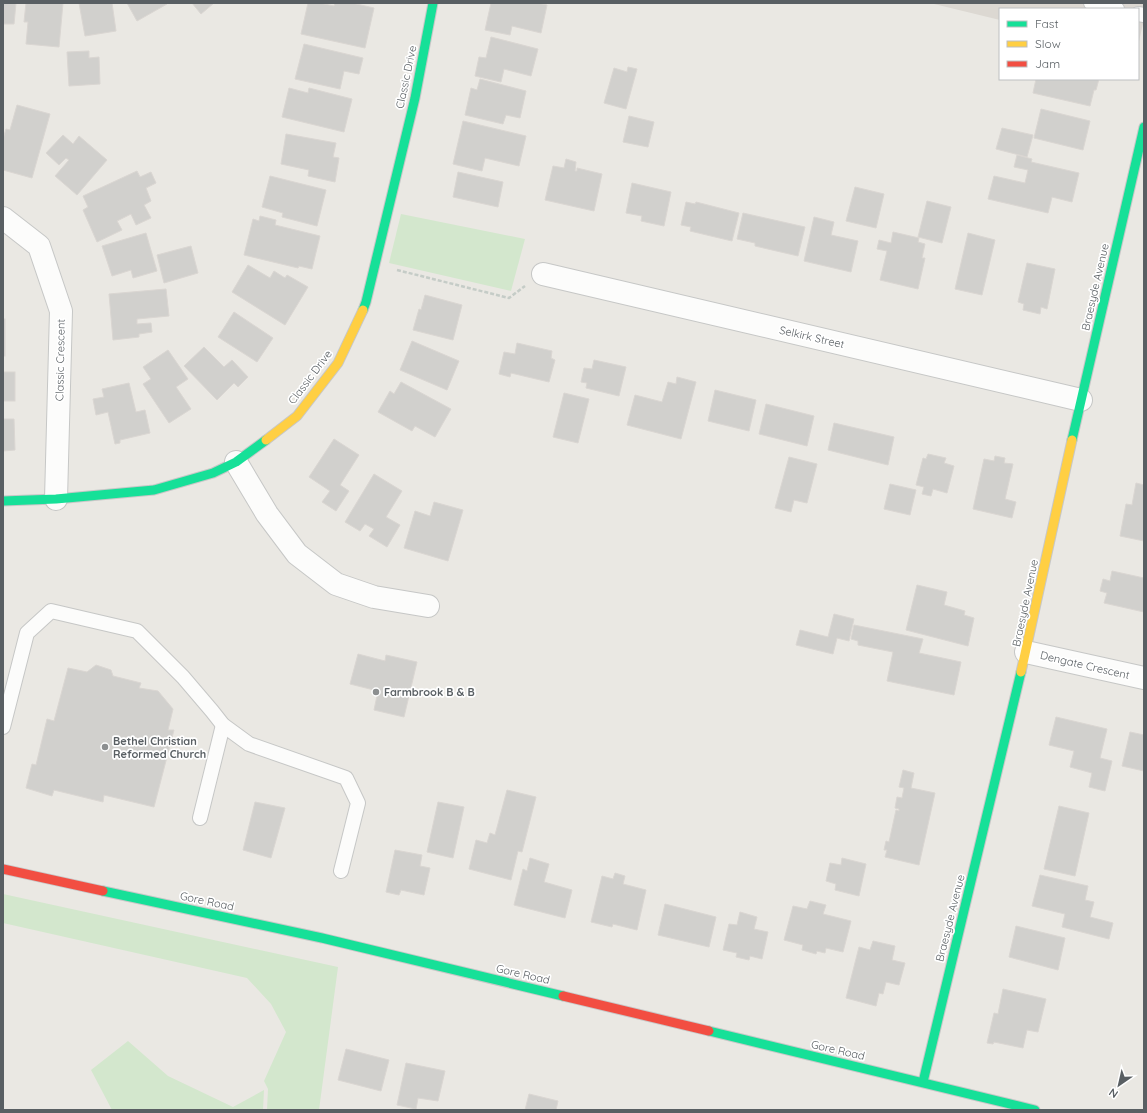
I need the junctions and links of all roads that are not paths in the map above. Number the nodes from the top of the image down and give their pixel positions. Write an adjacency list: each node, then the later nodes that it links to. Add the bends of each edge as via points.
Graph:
1 (433, 3): 8 (street, Classic Drive, via 414,98 366,302 338,363 297,416)
2 (1091, 3): 3 (lane)
3 (1113, 8)
4 (1144, 127): 7 (street, Braesyde Avenue)
5 (3, 218): 9 (street, Classic Crescent, via 39,246 61,311)
6 (543, 274): 7 (street, Selkirk Street)
7 (1081, 400): 12 (street, Braesyde Avenue)
8 (236, 462): 9 (street, Classic Drive, via 213,473 154,490); 11 (street, via 267,514 297,554 336,584 374,597)
9 (56, 499): 10 (street, Classic Drive)
10 (3, 501)
11 (428, 606)
12 (1026, 652): 13 (street, Dengate Crescent); 19 (street, Braesyde Avenue)
13 (1144, 678)
14 (223, 725): 15 (lane, via 183,677 136,631 51,610 27,633); 16 (lane); 18 (lane, via 249,744 346,778 358,803)
15 (3, 727)
16 (200, 818)
17 (3, 869): 19 (street, Gore Road, via 322,938)
18 (341, 871)
19 (923, 1082): 20 (street, Gore Road)
20 (1035, 1110)

